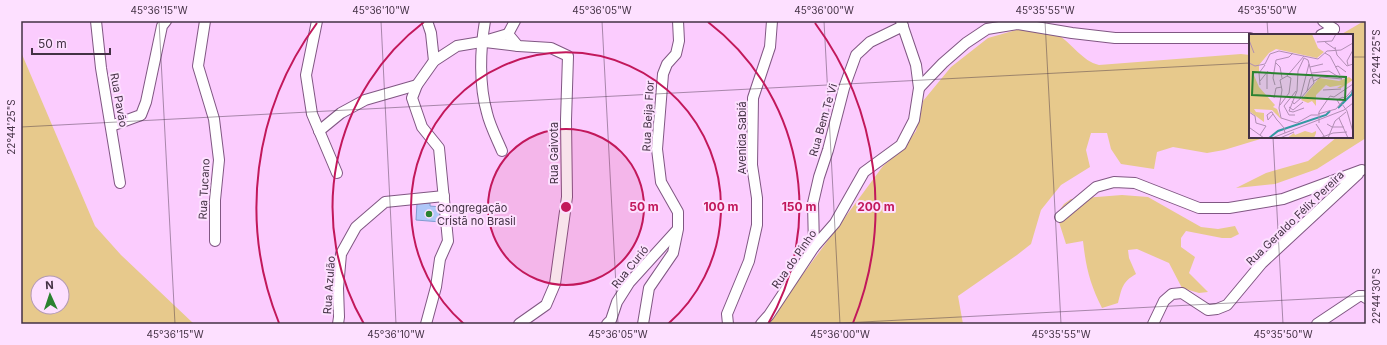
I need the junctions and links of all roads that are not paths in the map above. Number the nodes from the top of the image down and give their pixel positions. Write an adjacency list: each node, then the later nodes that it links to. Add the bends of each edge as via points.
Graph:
1 (96, 21): 21 (street, Rua Pavão)
2 (166, 21): 21 (street, via 162,26 141,115)
3 (205, 21): 30 (street, Rua Tucano, via 198,66 214,119 219,160 214,200)
4 (317, 21): 22 (street, via 306,75 312,114)
5 (427, 21): 18 (street)
6 (485, 21): 16 (street)
7 (515, 21): 13 (street)
8 (678, 21): 29 (street, Rua Beija Flor, via 679,41 676,54 667,64 663,74 657,149 661,182 678,212)
9 (772, 21): 38 (street, Avenida Sabiá, via 770,47 753,98 752,165 757,198 757,225 749,261 727,314)
10 (1323, 21): 12 (street)
11 (902, 23): 20 (street, Rua do Pinho, via 916,65); 31 (street, Rua Bem Te Vi, via 870,42 856,55 844,88 813,203)
12 (1332, 25): 14 (street)
13 (508, 34): 16 (street); 17 (street)
14 (1322, 34)
15 (1249, 38): 20 (street, via 1115,38 1018,24 987,29 954,53)
16 (481, 42): 17 (street); 18 (street, via 457,46); 23 (street, via 483,91 487,114)
17 (518, 46): 35 (street, Rua Gaivota, via 551,48 568,56 567,197 555,284 546,305)
18 (434, 61): 19 (street)
19 (417, 85): 22 (street, via 365,100 341,113); 27 (street, via 412,98 422,127 440,148)
20 (919, 88): 31 (street, Rua do Pinho, via 914,120 901,145 864,172 835,223)
21 (111, 126): 26 (street, Rua Pavão)
22 (319, 131): 25 (street)
23 (502, 151)
24 (1364, 169): 28 (street, via 1283,199 1229,208 1199,208 1135,183 1114,182 1096,187); 40 (street, Rua Geraldo Félix Pereira, via 1262,263 1227,305 1208,310 1182,293 1172,294 1164,301)
25 (337, 173)
26 (120, 183)
27 (444, 196): 33 (street, Rua Azulão, via 384,202 356,227 342,254 338,288); 34 (street, via 448,241 440,259)
28 (1060, 217)
29 (678, 229): 36 (street, Rua Curió, via 629,283); 37 (street, Rua Beija Flor, via 673,253 649,288)
30 (215, 241)
31 (814, 247): 39 (street, Rua do Pinho)
32 (1366, 298): 41 (street, via 1359,296)
33 (338, 324)
34 (426, 324)
35 (519, 324)
36 (607, 324)
37 (643, 324)
38 (728, 324)
39 (761, 324)
40 (1154, 324)
41 (1317, 324)

